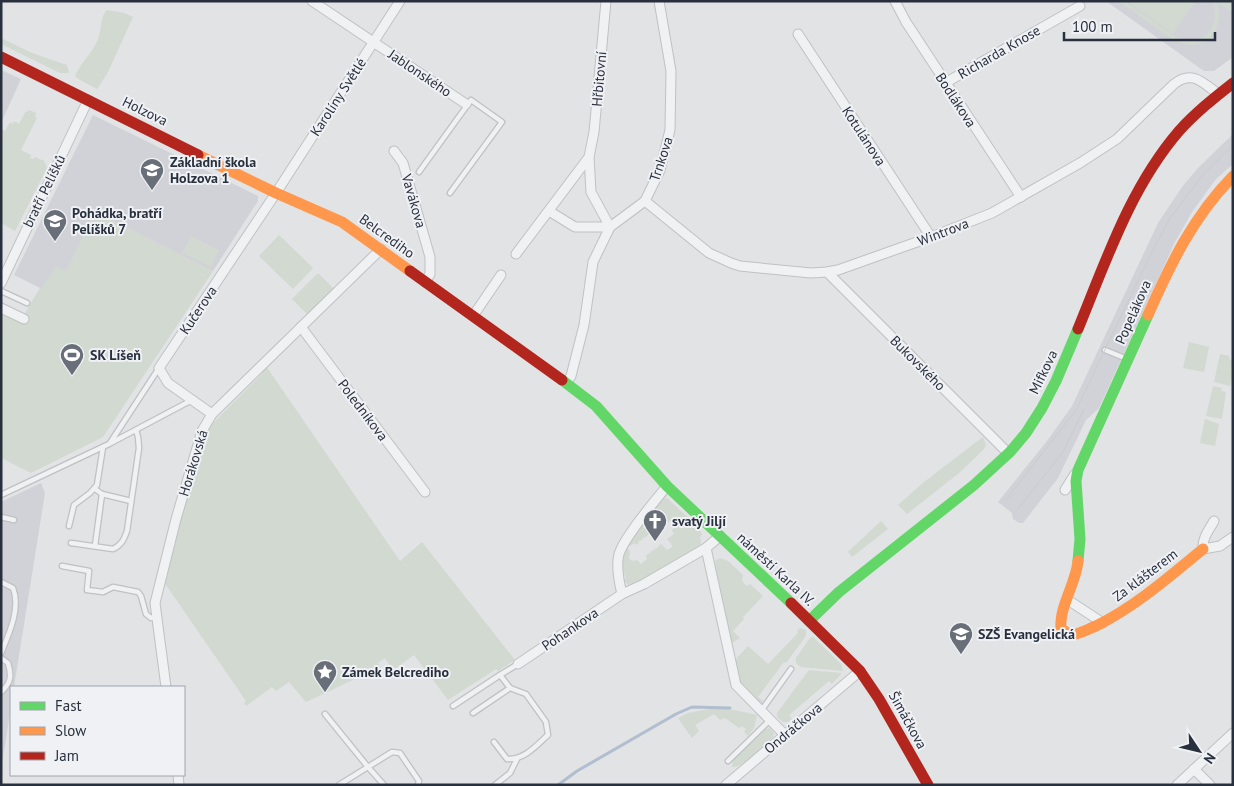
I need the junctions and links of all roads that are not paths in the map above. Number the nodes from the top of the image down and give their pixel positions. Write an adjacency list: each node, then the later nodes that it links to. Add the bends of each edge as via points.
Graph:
1 (312, 1): 8 (street, Jablonského)
2 (400, 1): 8 (street, Karolíny Světlé)
3 (606, 1): 16 (street, Hřbitovní)
4 (659, 1): 22 (street, Trnkova, via 671,71 670,130 660,170)
5 (895, 1): 10 (street, Bodlákova)
6 (1080, 6): 10 (street, Richarda Knose)
7 (798, 34): 25 (street, Kotulánova)
8 (373, 42): 14 (street, Jablonského); 19 (street, Karolíny Světlé)
9 (1, 57): 13 (street, Holzova)
10 (945, 83): 21 (street, Bodlákova)
11 (1233, 83): 12 (street, Mifkova)
12 (1217, 93): 21 (street, Wintrova, via 1196,78 1181,78 1117,139); 47 (street, Mifkova, via 1178,131 1136,193 1053,388 1034,420)
13 (88, 100): 19 (street, Holzova); 31 (street, bratří Pelíšků)
14 (466, 104): 17 (lane); 20 (lane, via 471,100 502,122)
15 (394, 151): 30 (street, Vavákova, via 403,163 430,257 430,274)
16 (589, 157): 23 (street, Hřbitovní); 24 (street, Hřbitovní, via 591,192)
17 (419, 172)
18 (1233, 176): 39 (street, Popelákova, via 1208,203 1183,242)
19 (276, 193): 26 (street, Belcrediho, via 342,222); 40 (street, Kučerova)
20 (450, 193)
21 (1021, 197): 25 (street, Wintrova, via 992,213)
22 (644, 202): 24 (street, Trnkova); 28 (street, Wintrova, via 709,253 723,260 740,266)
23 (549, 211): 24 (street, via 575,227); 27 (street, Hřbitovní)
24 (610, 227): 41 (street, Trnkova, via 593,262 584,325)
25 (931, 238): 28 (street, Wintrova)
26 (381, 249): 30 (street, Belcrediho); 37 (street, Horákovská)
27 (516, 254)
28 (827, 272): 47 (street, Bukovského)
29 (501, 275): 35 (street)
30 (425, 282): 35 (street, Belcrediho)
31 (1, 283)
32 (1, 291): 33 (lane)
33 (27, 303)
34 (1, 308): 36 (street)
35 (473, 316): 41 (street, Belcrediho)
36 (24, 319)
37 (301, 327): 43 (street, Horákovská); 52 (street, Poledníkova)
38 (1105, 350): 39 (lane)
39 (1128, 360): 48 (street, Popelákova)
40 (159, 368): 42 (street, via 168,383); 45 (lane)
41 (567, 382): 49 (street, náměstí Karla IV., via 596,406)
42 (192, 400): 43 (street); 44 (lane)
43 (212, 414): 71 (street, Horákovská, via 202,431 176,519 155,603)
44 (136, 430): 45 (lane); 55 (lane, via 138,448)
45 (109, 444): 46 (lane)
46 (103, 447): 50 (lane); 54 (lane)
47 (1008, 453): 72 (street, Mifkova, via 967,491 820,608)
48 (1078, 470): 51 (street, Popelákova); 56 (street, Popelákova)
49 (667, 486): 61 (street, náměstí Karla IV.); 69 (street, via 632,530 619,555)
50 (95, 488): 53 (lane); 60 (lane, via 74,505)
51 (1065, 490)
52 (424, 492)
53 (102, 494): 55 (lane); 64 (lane)
54 (1, 495)
55 (131, 501): 64 (lane, via 127,531 119,547)
56 (1079, 516): 70 (street, Za klášterem, via 1077,573)
57 (1, 517): 58 (lane)
58 (14, 520)
59 (1214, 522): 66 (street, Za klášterem, via 1202,543)
60 (69, 526)
61 (720, 536): 65 (street, Pohankova); 72 (street, náměstí Karla IV.)
62 (1233, 537): 66 (street, Za klášterem, via 1220,546)
63 (71, 543): 64 (lane)
64 (95, 546)
65 (706, 548): 69 (street, Pohankova); 84 (street, via 736,685)
66 (1203, 548): 73 (street, Za klášterem, via 1152,592)
67 (62, 566): 71 (lane, via 89,571 87,590 103,592 114,587 138,592 146,614 151,618)
68 (1, 582): 74 (lane, via 13,588 16,603)
69 (622, 594): 76 (street, Pohankova)
70 (1068, 600): 73 (street); 73 (street, Za klášterem, via 1059,625 1064,632 1076,634)
71 (157, 617): 80 (street, Horákovská)
72 (809, 621): 78 (street, náměstí Karla IV.)
73 (1103, 623)
74 (1, 653)
75 (1, 658): 82 (lane, via 8,664 11,680)
76 (518, 664): 79 (lane)
77 (791, 669): 84 (lane)
78 (860, 671): 89 (street, Ondráčkova); 100 (street, Šimáčkova)
79 (500, 675): 81 (lane); 83 (lane)
80 (166, 686)
81 (510, 688): 85 (lane); 91 (lane, via 526,694 546,722 548,735)
82 (1, 692)
83 (453, 706)
84 (759, 709): 87 (street)
85 (473, 713)
86 (325, 714): 93 (lane)
87 (770, 720): 89 (street); 92 (lane)
88 (1233, 733): 94 (street)
89 (785, 734): 99 (street, Ondráčkova)
90 (494, 742): 91 (lane, via 507,759)
91 (517, 759): 98 (lane, via 510,773)
92 (728, 762)
93 (368, 767): 95 (lane); 96 (lane); 97 (lane, via 392,752 400,753 419,781)
94 (1194, 769): 101 (street); 102 (street)
95 (339, 785)
96 (384, 785)
97 (418, 785)
98 (495, 785)
99 (726, 785)
100 (928, 785)
101 (1177, 785)
102 (1210, 785)

